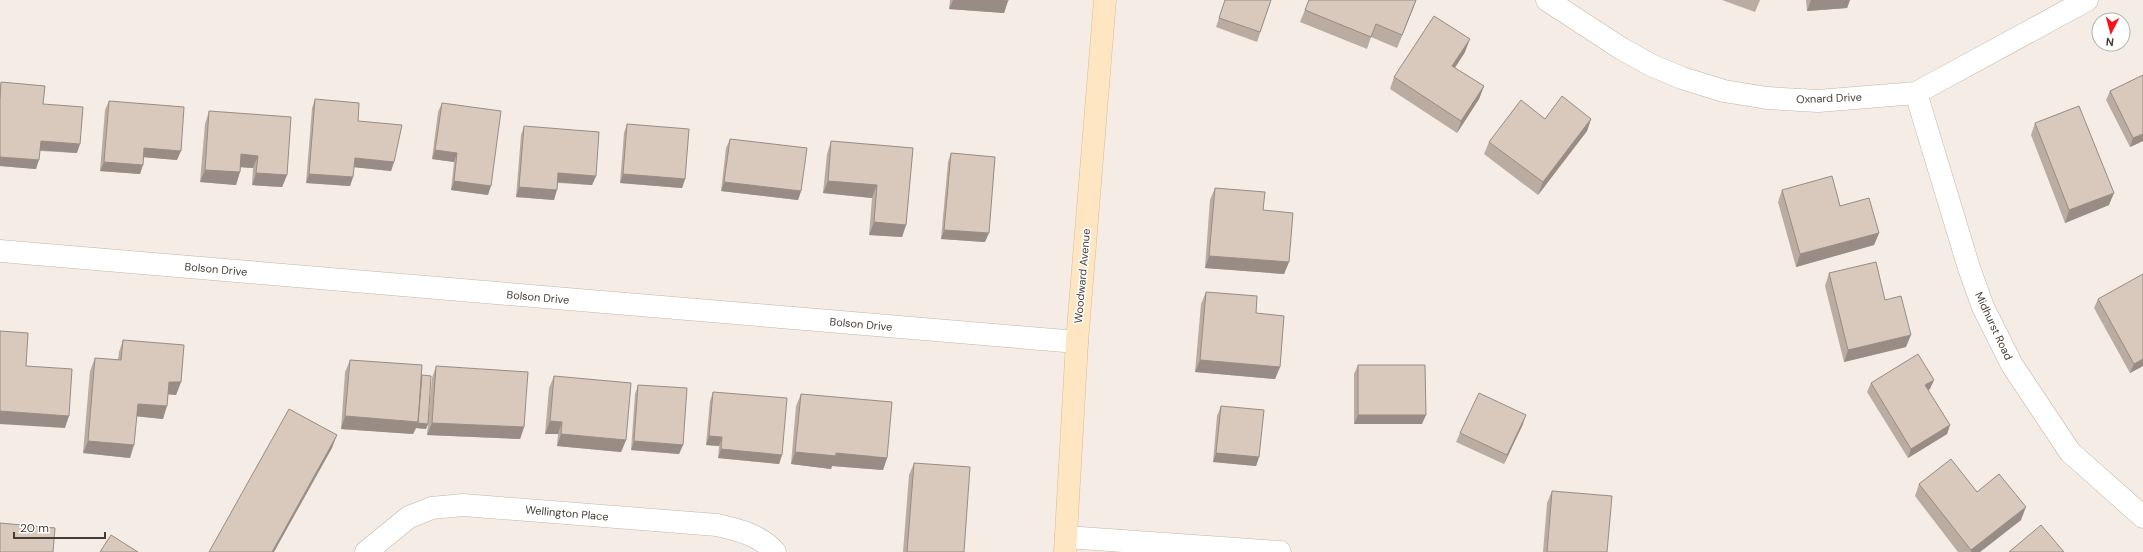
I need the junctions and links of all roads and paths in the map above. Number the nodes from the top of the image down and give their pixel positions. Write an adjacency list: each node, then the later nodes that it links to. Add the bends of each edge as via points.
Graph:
1 (1105, 0): 6 (main road, Woodward Avenue)
2 (1547, 0): 4 (street, Oxnard Drive, via 1651,65 1724,91 1767,98 1818,100)
3 (2086, 0): 4 (street, Oxnard Drive)
4 (1916, 93): 7 (street, Midhurst Road, via 1969,268 1983,307 2012,365 2070,452)
5 (0, 251): 6 (street, Bolson Drive)
6 (1077, 342): 8 (main road, Woodward Avenue)
7 (2143, 517)
8 (1065, 544): 11 (street)
9 (366, 552): 10 (street, Wellington Place, via 409,517 432,508 463,505 717,525 751,535 767,543)
10 (775, 552)
11 (1280, 552)

